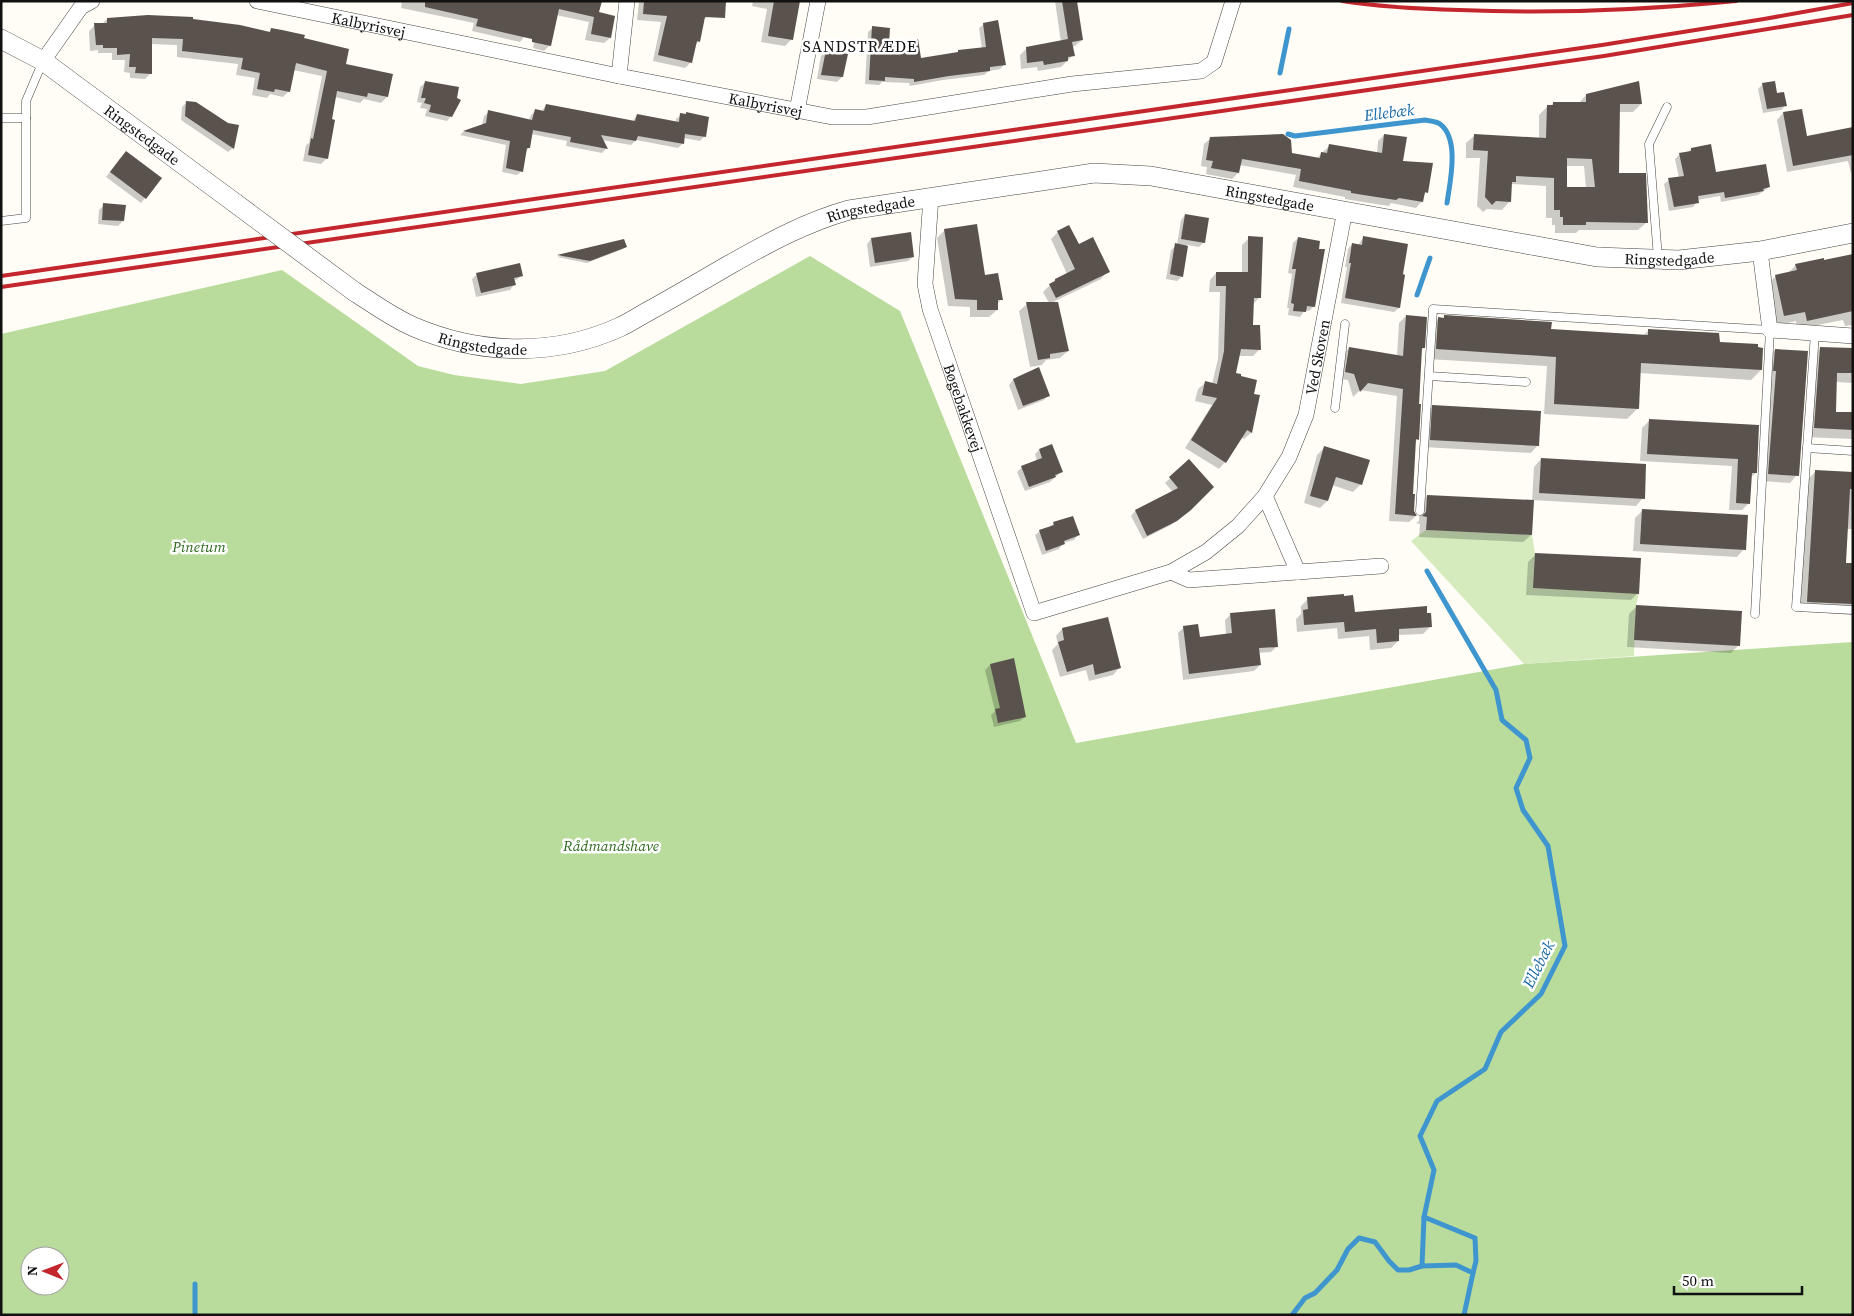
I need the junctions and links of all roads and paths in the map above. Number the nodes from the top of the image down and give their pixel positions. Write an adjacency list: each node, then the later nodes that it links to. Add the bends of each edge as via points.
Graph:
1 (92, 1): 7 (street, via 81,7)
2 (257, 1): 8 (street, Kalbyrisvej)
3 (627, 1): 8 (street)
4 (818, 1): 10 (street)
5 (1233, 1): 10 (street, Kalbyrisvej, via 1214,62 1201,71 1072,84 867,116 832,117)
6 (1, 39): 7 (street, Ringstedgade)
7 (43, 61): 12 (lane, via 26,101); 13 (street, Ringstedgade, bridge, via 355,292 413,326 474,345 539,349 586,340 622,326 768,243 822,218 849,210)
8 (619, 76): 10 (street, Kalbyrisvej)
9 (1667, 107): 18 (lane, via 1649,144)
10 (797, 111)
11 (1, 118): 12 (lane)
12 (26, 118): 15 (lane, via 26,218)
13 (931, 196): 14 (street, Ringstedgade, via 1068,176 1127,173); 34 (street, Bøgebakkevej, via 925,284 930,309)
14 (1346, 210): 18 (street, Ringstedgade, via 1597,257); 28 (street, Ved Skoven, via 1306,415 1289,457)
15 (1, 221)
16 (1853, 232): 17 (street, Ringstedgade)
17 (1760, 251): 18 (street, Ringstedgade); 20 (street)
18 (1658, 260)
19 (1345, 324): 25 (lane)
20 (1770, 330): 21 (street); 23 (lane, via 1433,308); 35 (lane)
21 (1815, 333): 22 (street); 26 (lane)
22 (1853, 336)
23 (1429, 376): 24 (lane); 29 (lane)
24 (1526, 382)
25 (1336, 408)
26 (1807, 448): 27 (lane); 33 (lane, via 1796,607)
27 (1853, 451)
28 (1265, 496): 31 (street, Ved Skoven, via 1238,526 1206,552); 32 (street)
29 (1420, 511)
30 (1381, 566): 32 (street)
31 (1171, 572): 32 (street, via 1190,580); 34 (street, Ved Skoven)
32 (1298, 572)
33 (1853, 610)
34 (1034, 613)
35 (1755, 614)

